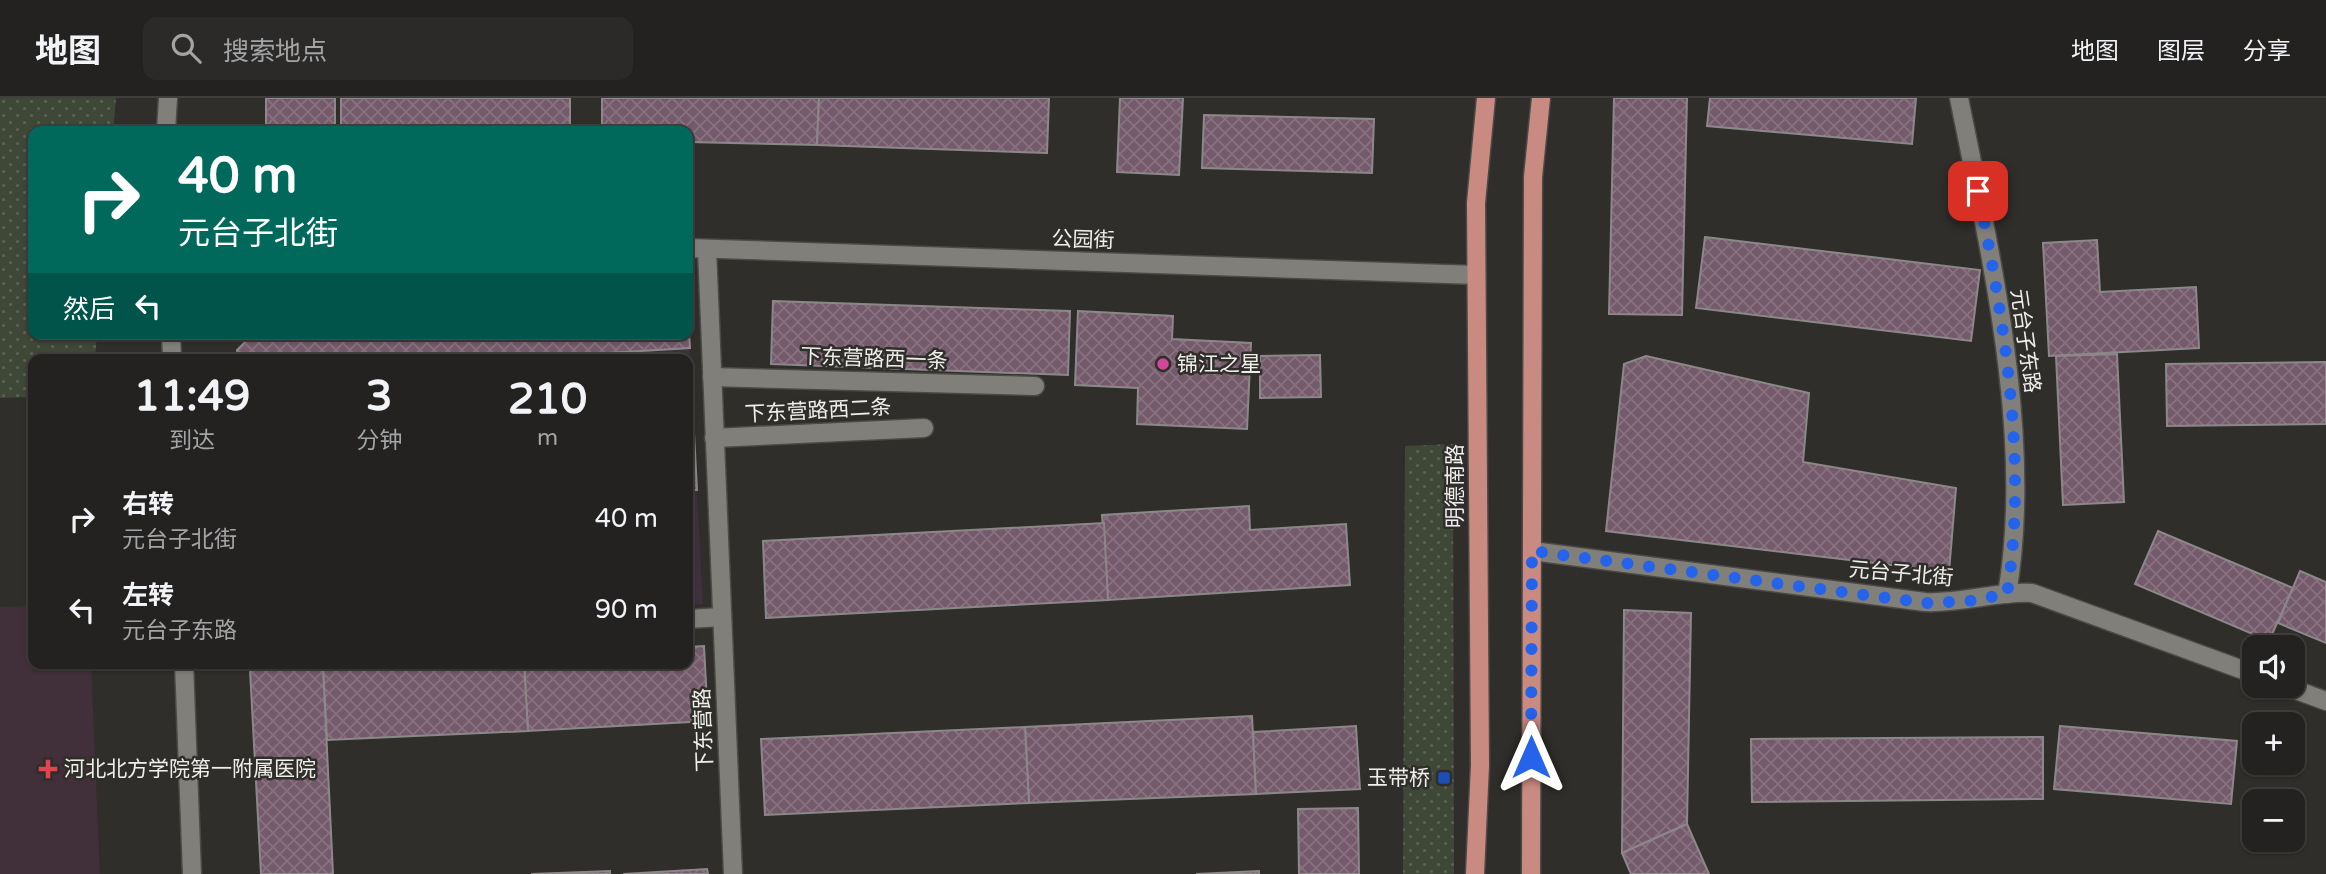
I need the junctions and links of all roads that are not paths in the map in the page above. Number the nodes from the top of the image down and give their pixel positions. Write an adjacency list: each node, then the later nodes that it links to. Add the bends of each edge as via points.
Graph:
1 (168, 98): 5 (street)
2 (1486, 98): 8 (main road, 明德南路, via 1476,203)
3 (1541, 98): 13 (main road, via 1533,177)
4 (1959, 98): 14 (street, 元台子东路, via 1987,238 2011,406 2015,538)
5 (166, 126)
6 (693, 248): 7 (street, 公园街)
7 (707, 249): 8 (street, 公园街); 9 (street, 下东营路)
8 (1476, 275): 23 (main road, 明德南路, via 1480,765)
9 (712, 377): 10 (street, 下东营路西一条); 12 (street, 下东营路)
10 (1035, 386)
11 (924, 428): 12 (street, 下东营路西二条)
12 (715, 438): 15 (street, 下东营路)
13 (1532, 551): 14 (street, 元台子北街, via 1926,603); 24 (main road)
14 (2007, 594): 18 (street, 元台子北街, via 2047,597)
15 (722, 617): 16 (street); 22 (street, 下东营路)
16 (693, 619)
17 (184, 669): 21 (street)
18 (2242, 670)
19 (2305, 693): 20 (street)
20 (2326, 701)
21 (192, 874)
22 (733, 874)
23 (1475, 874)
24 (1531, 874)

